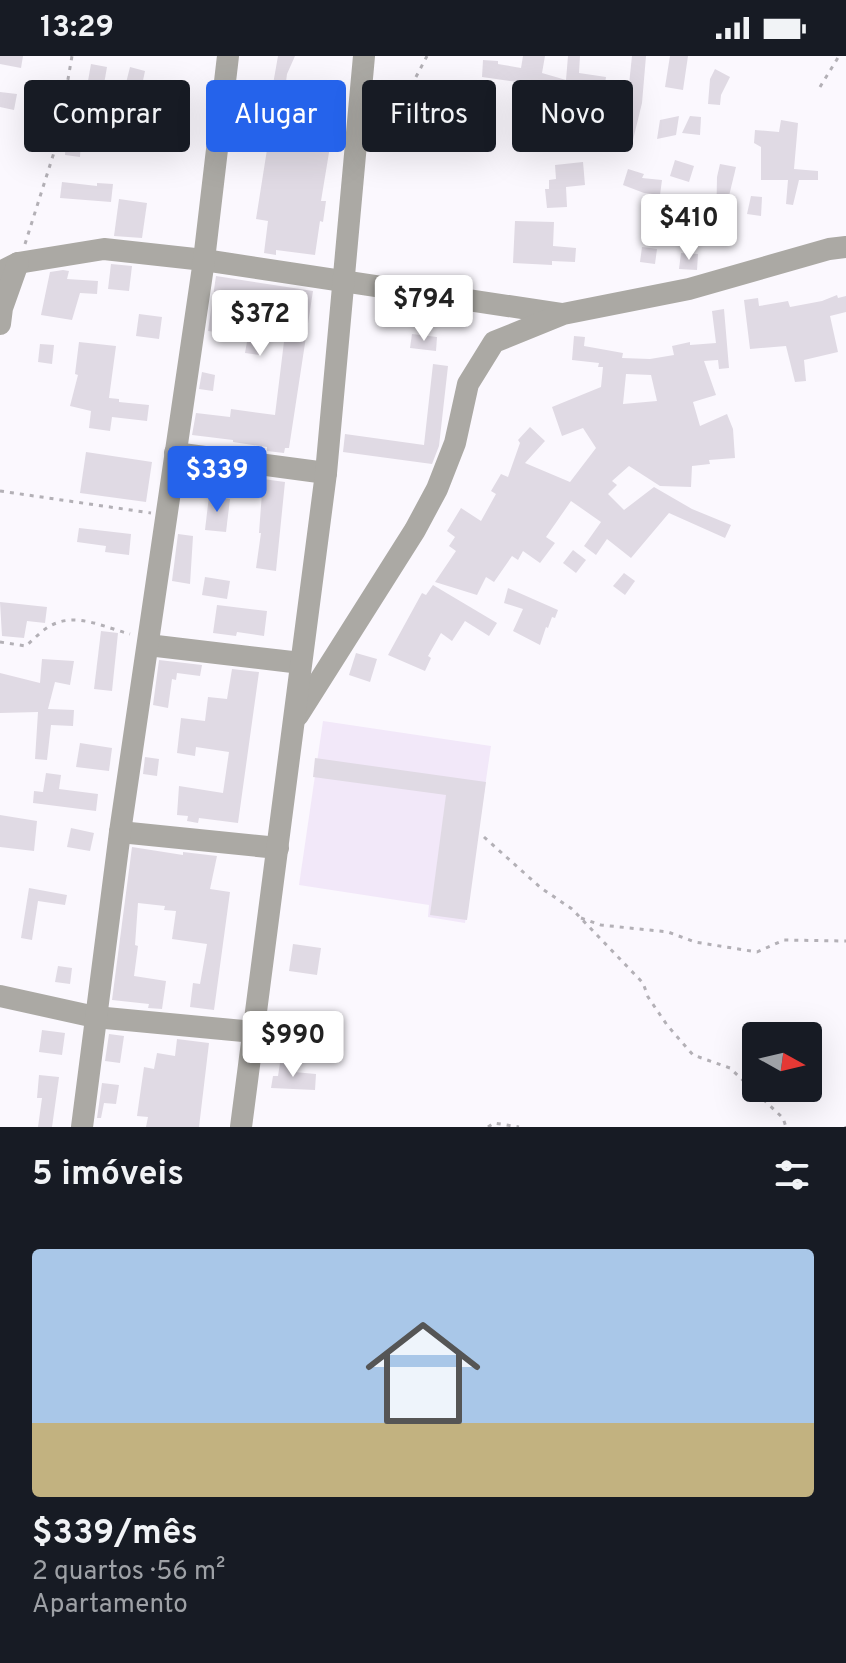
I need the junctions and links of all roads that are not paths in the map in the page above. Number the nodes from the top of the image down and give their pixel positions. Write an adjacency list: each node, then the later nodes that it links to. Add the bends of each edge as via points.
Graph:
1 (228, 56): 4 (street)
2 (364, 56): 6 (street)
3 (846, 247): 7 (street, via 689,289)
4 (204, 260): 5 (street, via 104,249); 6 (street); 9 (street)
5 (9, 268): 8 (street)
6 (344, 281): 7 (street); 10 (street)
7 (563, 314): 13 (street, via 494,342 468,384 455,443 437,489)
8 (0, 324)
9 (175, 453): 10 (street); 11 (street)
10 (326, 473): 12 (street)
11 (149, 641): 12 (street); 14 (street)
12 (301, 663): 13 (street)
13 (295, 719): 15 (street)
14 (120, 832): 15 (street); 17 (street)
15 (278, 848): 18 (street)
16 (0, 996): 17 (street)
17 (95, 1017): 18 (street); 19 (street)
18 (254, 1032): 20 (street)
19 (82, 1127)
20 (241, 1127)

